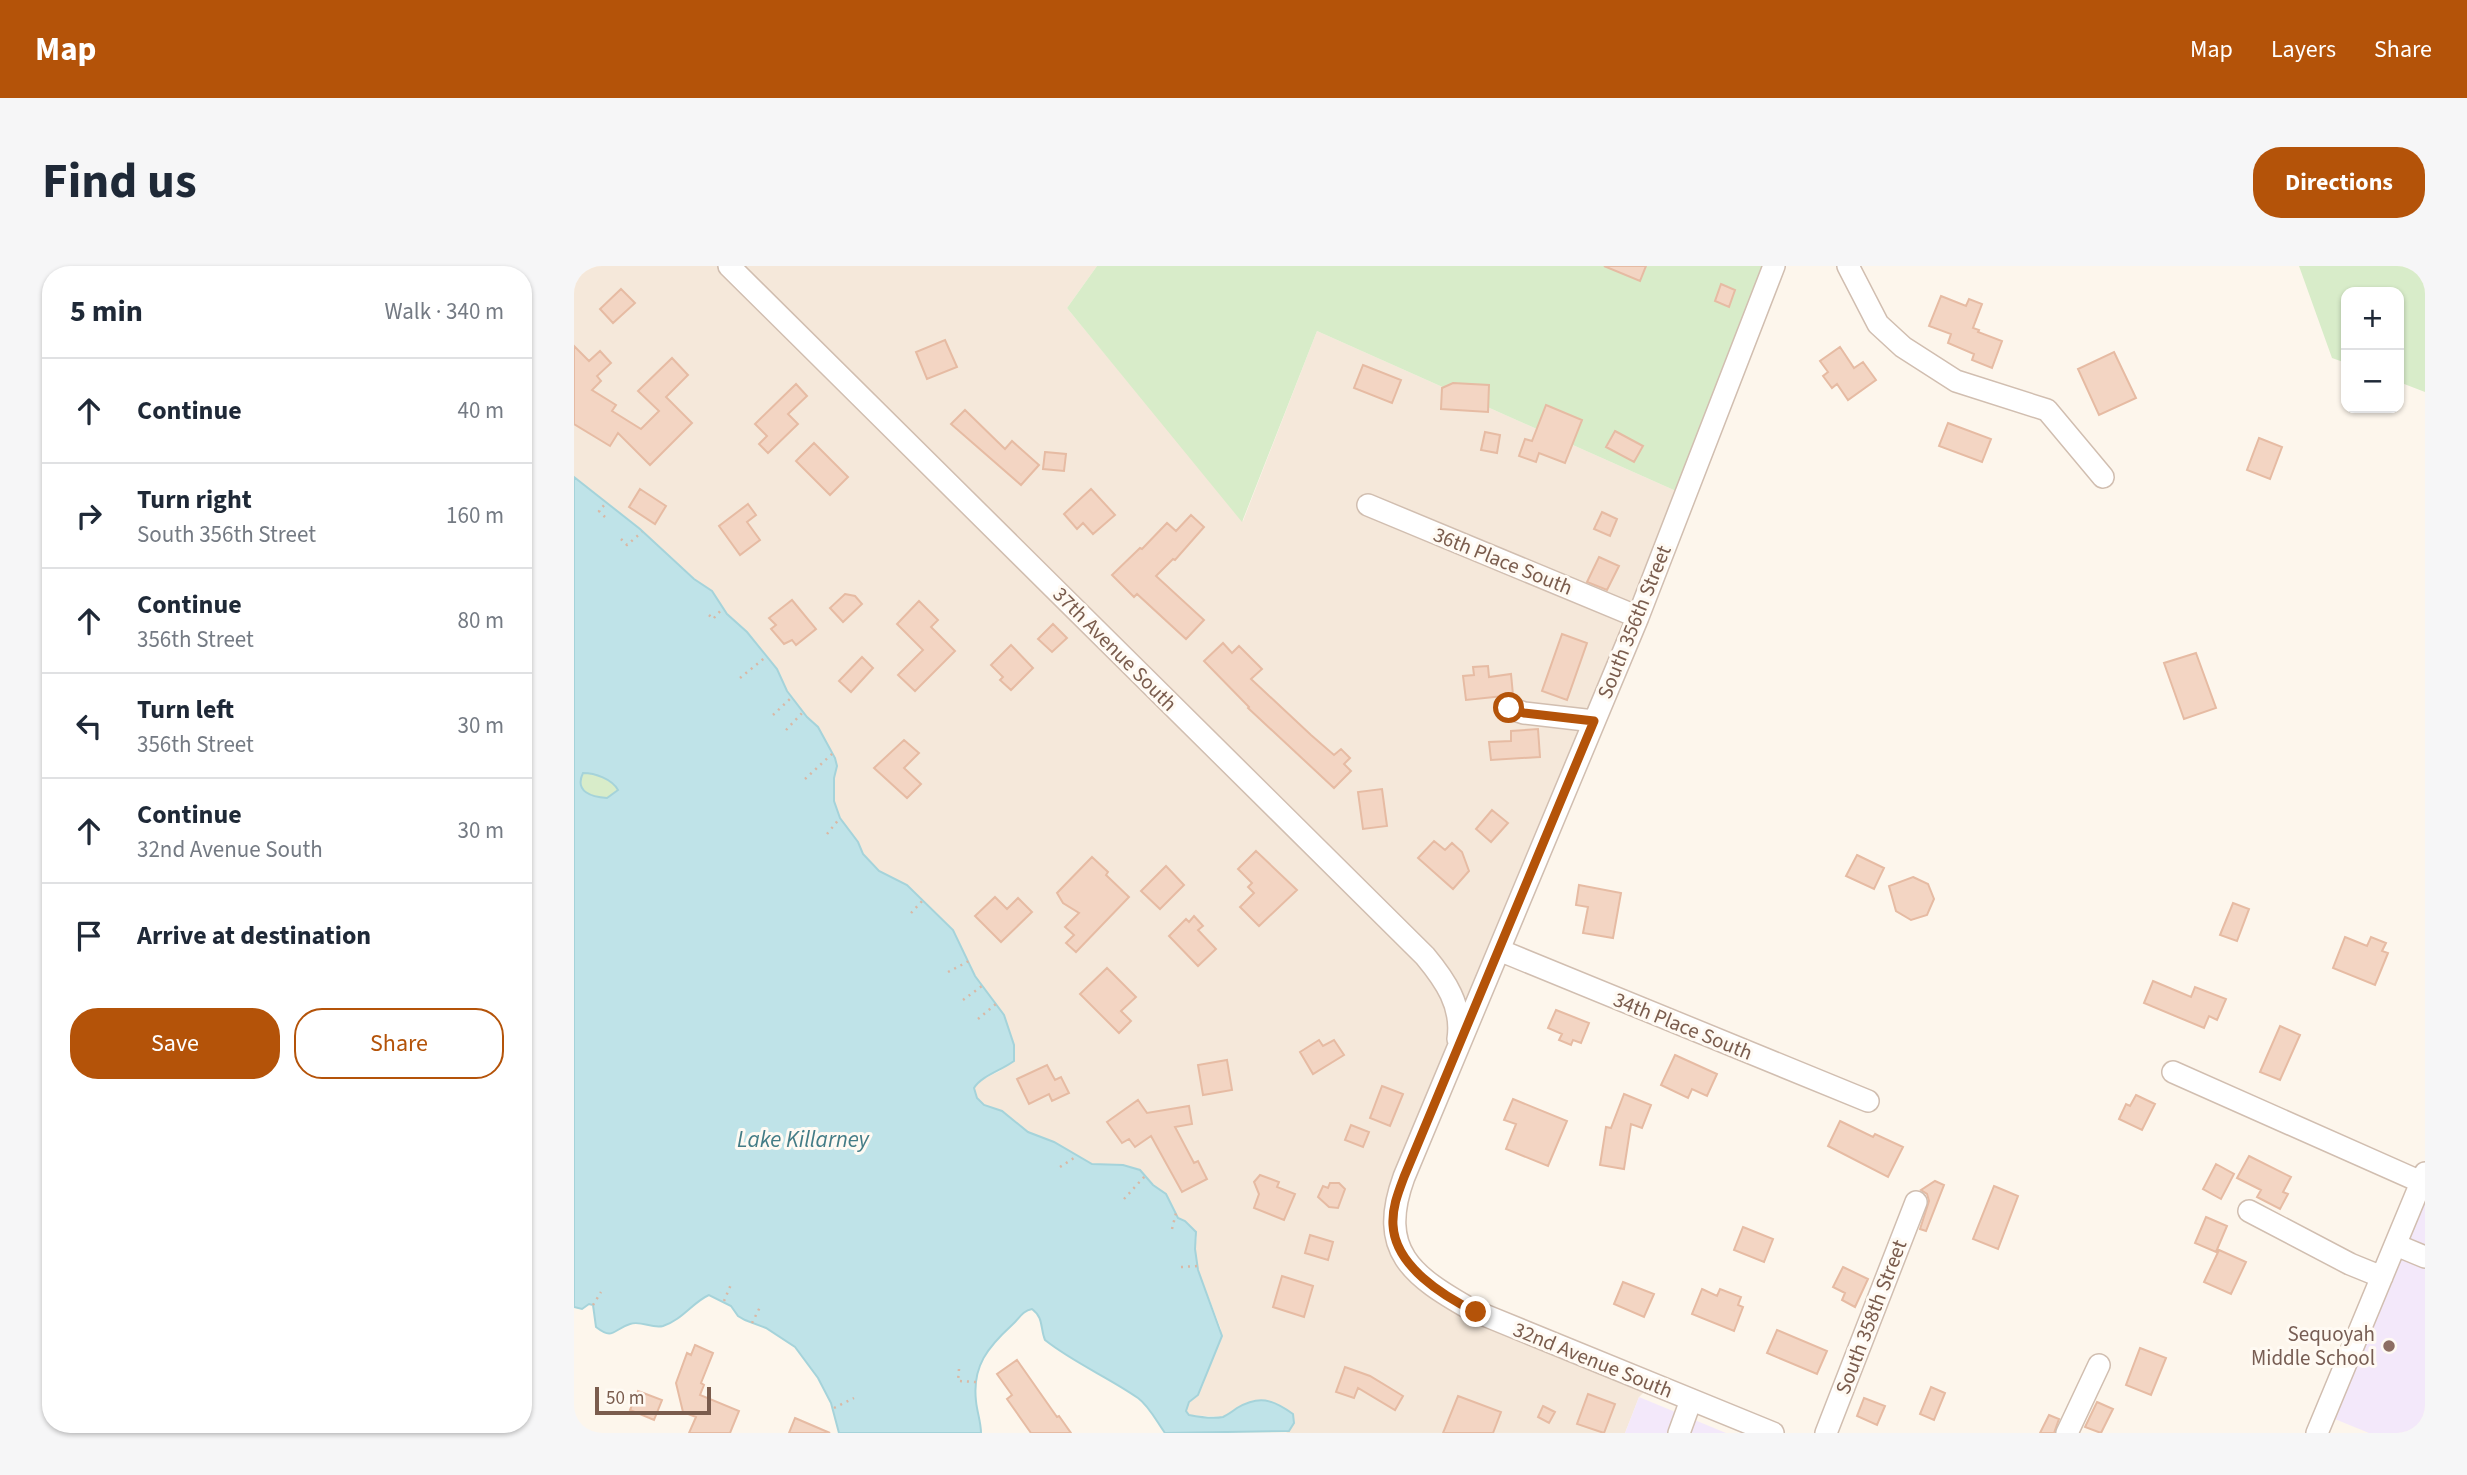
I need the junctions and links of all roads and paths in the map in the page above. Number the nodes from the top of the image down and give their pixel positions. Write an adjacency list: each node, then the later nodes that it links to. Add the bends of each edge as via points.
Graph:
1 (729, 266): 4 (street, 37th Avenue South)
2 (1774, 266): 13 (street, South 356th Street)
3 (1848, 266): 5 (street, via 1878,324 1903,347 1956,381 2047,410)
4 (752, 275): 35 (street, 37th Avenue South, via 1425,957 1455,1003 1459,1032)
5 (2103, 477)
6 (606, 503): 8 (path, via 599,511)
7 (1368, 505): 13 (street, 36th Place South)
8 (606, 517)
9 (642, 532): 10 (path, via 627,545)
10 (621, 539)
11 (723, 608): 12 (path, via 713,619)
12 (709, 615)
13 (1638, 617): 20 (street, South 356th Street)
14 (767, 656): 15 (path)
15 (740, 678)
16 (792, 697): 19 (path)
17 (1509, 708): 20 (street)
18 (803, 712): 21 (path)
19 (773, 715)
20 (1594, 721): 28 (street, South 356th Street)
21 (786, 730)
22 (833, 753): 23 (path)
23 (805, 779)
24 (840, 818): 25 (path)
25 (827, 834)
26 (924, 899): 27 (path)
27 (911, 913)
28 (1499, 950): 35 (street, South 356th Street); 37 (street, 34th Place South)
29 (969, 961): 30 (path)
30 (948, 972)
31 (982, 986): 32 (path)
32 (964, 1000)
33 (996, 1004): 34 (path)
34 (978, 1019)
35 (1455, 1054): 62 (street, 32nd Avenue South, via 1394,1209 1399,1248 1420,1274 1472,1310)
36 (2173, 1072): 41 (street)
37 (1868, 1101)
38 (1077, 1156): 39 (path)
39 (1060, 1167)
40 (1145, 1175): 42 (path)
41 (2423, 1177): 47 (street)
42 (1124, 1199)
43 (1916, 1202): 66 (street, South 358th Street)
44 (2249, 1211): 51 (street)
45 (1176, 1213): 46 (path)
46 (1172, 1228)
47 (2396, 1245): 48 (street); 51 (street)
48 (2425, 1257)
49 (1198, 1266): 50 (path)
50 (1181, 1267)
51 (2382, 1277): 68 (street)
52 (732, 1282): 54 (path)
53 (601, 1292): 55 (path)
54 (724, 1301)
55 (593, 1305)
56 (761, 1306): 57 (path)
57 (752, 1323)
58 (2099, 1365): 67 (street)
59 (958, 1369): 60 (path, via 958,1381)
60 (976, 1382)
61 (854, 1398): 63 (path)
62 (1692, 1400): 64 (street); 65 (street, 32nd Avenue South)
63 (834, 1408)
64 (1679, 1433)
65 (1773, 1433)
66 (1826, 1433)
67 (2067, 1433)
68 (2318, 1433)

